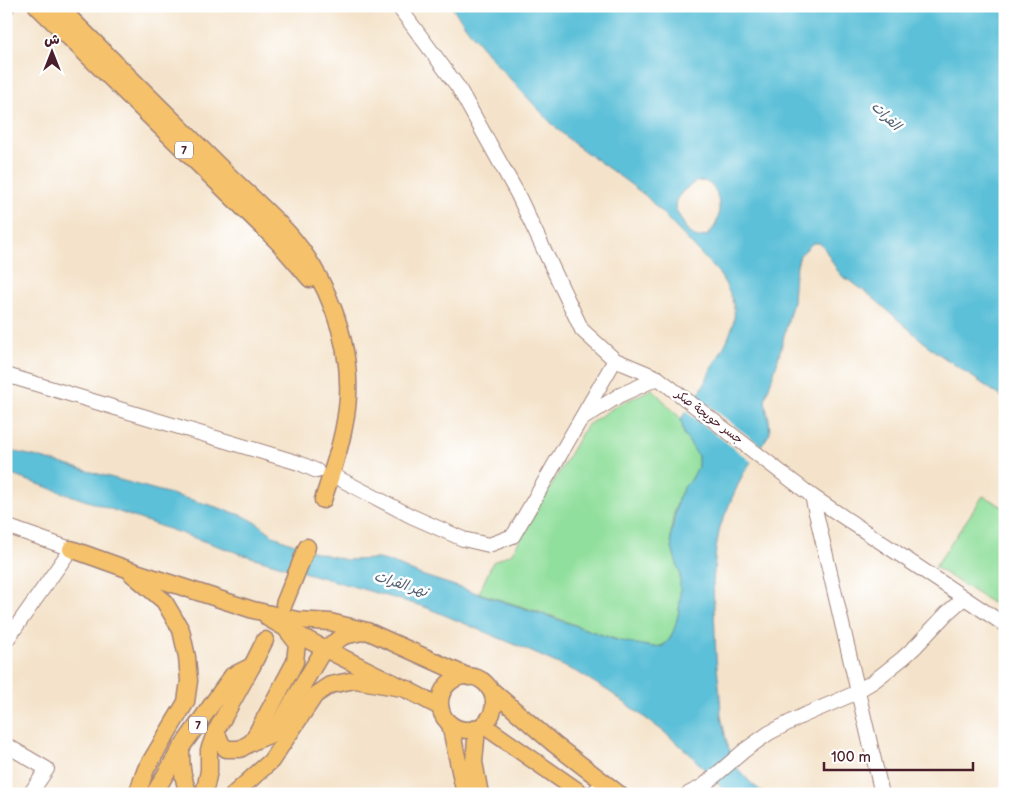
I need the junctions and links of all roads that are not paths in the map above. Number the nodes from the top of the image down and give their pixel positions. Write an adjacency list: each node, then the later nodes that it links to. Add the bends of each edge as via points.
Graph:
1 (37, 6): 4 (main road, 7, via 278,242)
2 (58, 6): 4 (main road, 7, via 288,234 313,268)
3 (398, 6): 5 (street, جسر حويجة صكر, via 458,87 517,193 582,330)
4 (328, 297): 12 (main road, 7, via 342,333 348,397 340,447)
5 (615, 360): 7 (street, جسر حويجة صكر); 8 (street)
6 (6, 375): 9 (street)
7 (658, 378): 8 (street, via 620,395); 11 (street, جسر حويجة صكر)
8 (579, 420): 10 (street, via 513,536 488,545 462,539)
9 (317, 471)
10 (338, 478)
11 (812, 496): 17 (street, جسر حويجة صكر); 30 (street)
12 (323, 500)
13 (6, 526): 15 (street)
14 (307, 547): 18 (main road)
15 (70, 549): 16 (main road); 24 (street)
16 (127, 570): 19 (main road); 40 (main road, via 164,601 181,630 189,681 186,702 146,769)
17 (964, 598): 20 (street, جسر حويجة صكر); 30 (street, via 903,658)
18 (284, 604)
19 (253, 610): 21 (main road); 22 (main road)
20 (1005, 626)
21 (287, 630): 25 (main road); 35 (main road, via 297,643 295,662)
22 (367, 631): 25 (main road, via 344,636); 27 (main road)
23 (265, 640): 26 (main road, 7)
24 (6, 641)
25 (324, 649): 29 (main road); 35 (main road, via 274,733)
26 (252, 666): 34 (main road, 7); 37 (main road, 7, via 232,676)
27 (469, 676): 28 (main road); 31 (main road, via 448,685 440,699)
28 (489, 687): 33 (main road, via 493,694 493,711); 38 (main road, via 583,768)
29 (408, 689): 31 (main road); 44 (main road, via 355,680 330,685 315,695 271,761)
30 (858, 691): 49 (street, via 769,734); 50 (street)
31 (440, 707): 32 (main road)
32 (450, 724): 33 (main road, via 458,729); 45 (main road)
33 (480, 727): 46 (main road, via 474,762); 47 (main road)
34 (216, 731): 35 (main road, via 226,749 240,749); 43 (main road, 7, via 209,750)
35 (252, 742)
36 (6, 745): 39 (street, via 47,769)
37 (181, 748): 41 (main road, 7); 42 (main road, via 181,766)
38 (618, 792): 48 (street, via 600,787)
39 (30, 794)
40 (137, 794)
41 (154, 794)
42 (189, 794)
43 (204, 794)
44 (234, 794)
45 (465, 794)
46 (480, 794)
47 (582, 794)
48 (592, 794)
49 (688, 794)
50 (882, 794)

